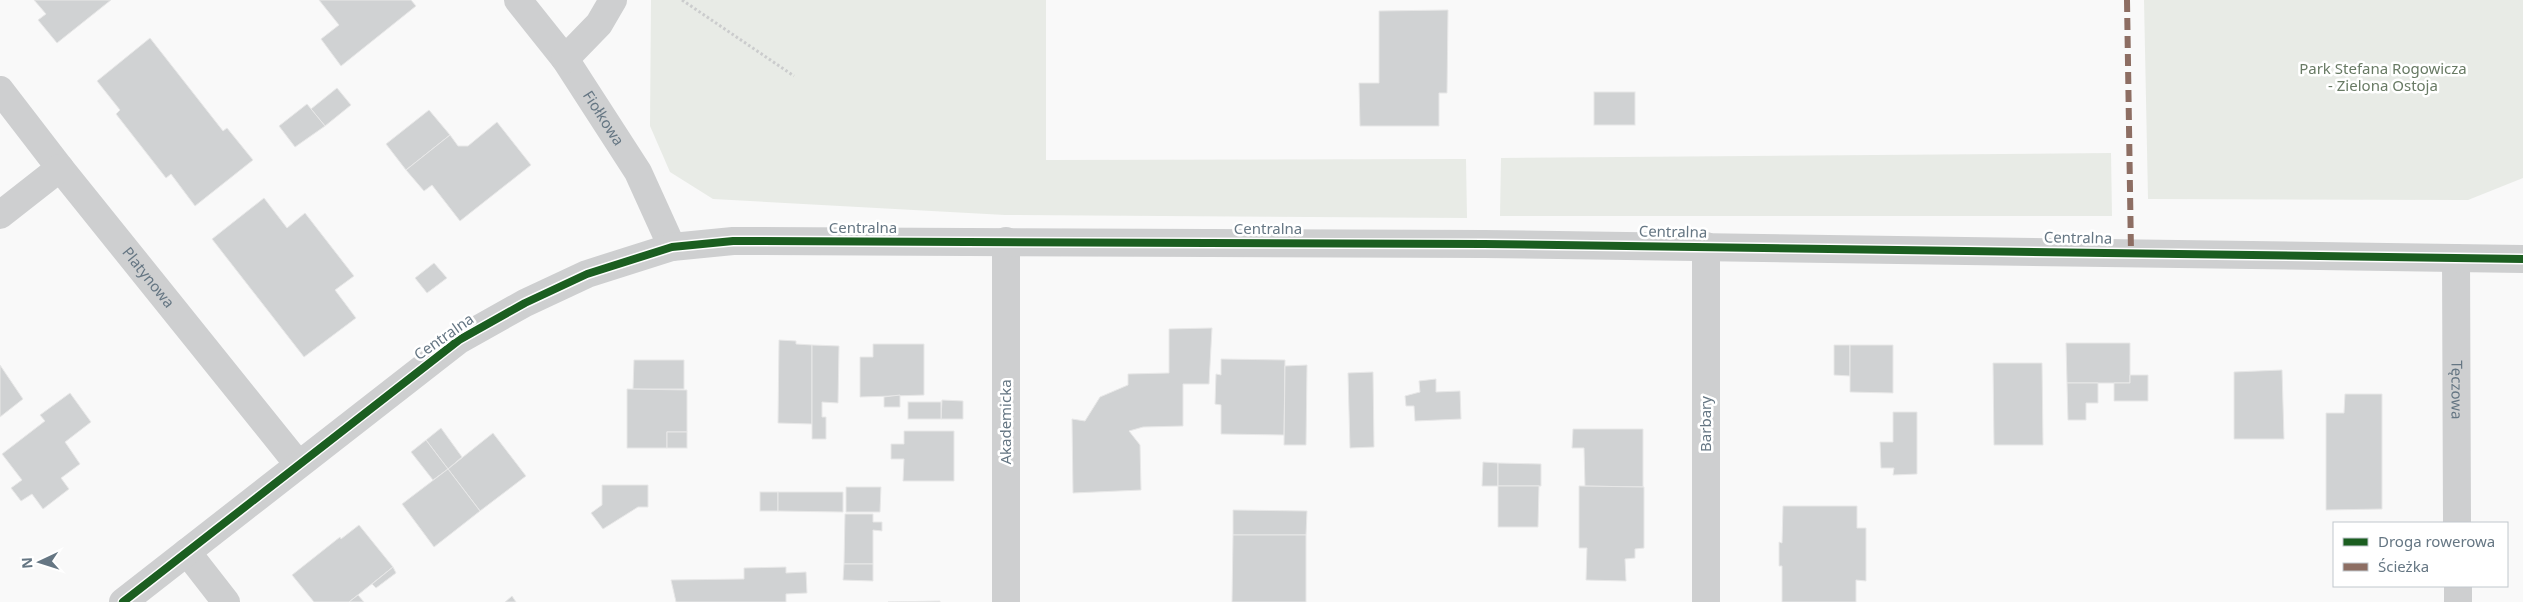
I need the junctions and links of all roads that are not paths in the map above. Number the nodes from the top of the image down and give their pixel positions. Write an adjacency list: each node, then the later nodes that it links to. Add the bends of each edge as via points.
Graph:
1 (518, 0): 3 (street, Fiołkowa)
2 (613, 0): 3 (street, via 599,24)
3 (565, 59): 9 (street, Fiołkowa, via 638,172)
4 (0, 90): 5 (street, Platynowa)
5 (60, 168): 6 (street); 12 (street, Platynowa)
6 (0, 215)
7 (1006, 241): 8 (street, Centralna); 9 (street, Centralna, via 733,241); 18 (street, Akademicka)
8 (1706, 246): 10 (street, Centralna); 19 (street, Barbary)
9 (672, 247): 12 (street, Centralna, via 587,274 525,303 459,340)
10 (2456, 258): 11 (street, Centralna); 13 (street, Tęczowa)
11 (2523, 259)
12 (298, 464): 14 (street, Centralna)
13 (2458, 522)
14 (187, 552): 16 (street, Centralna); 17 (street)
15 (2458, 587): 20 (street)
16 (123, 602)
17 (226, 602)
18 (1006, 602)
19 (1706, 602)
20 (2458, 602)

